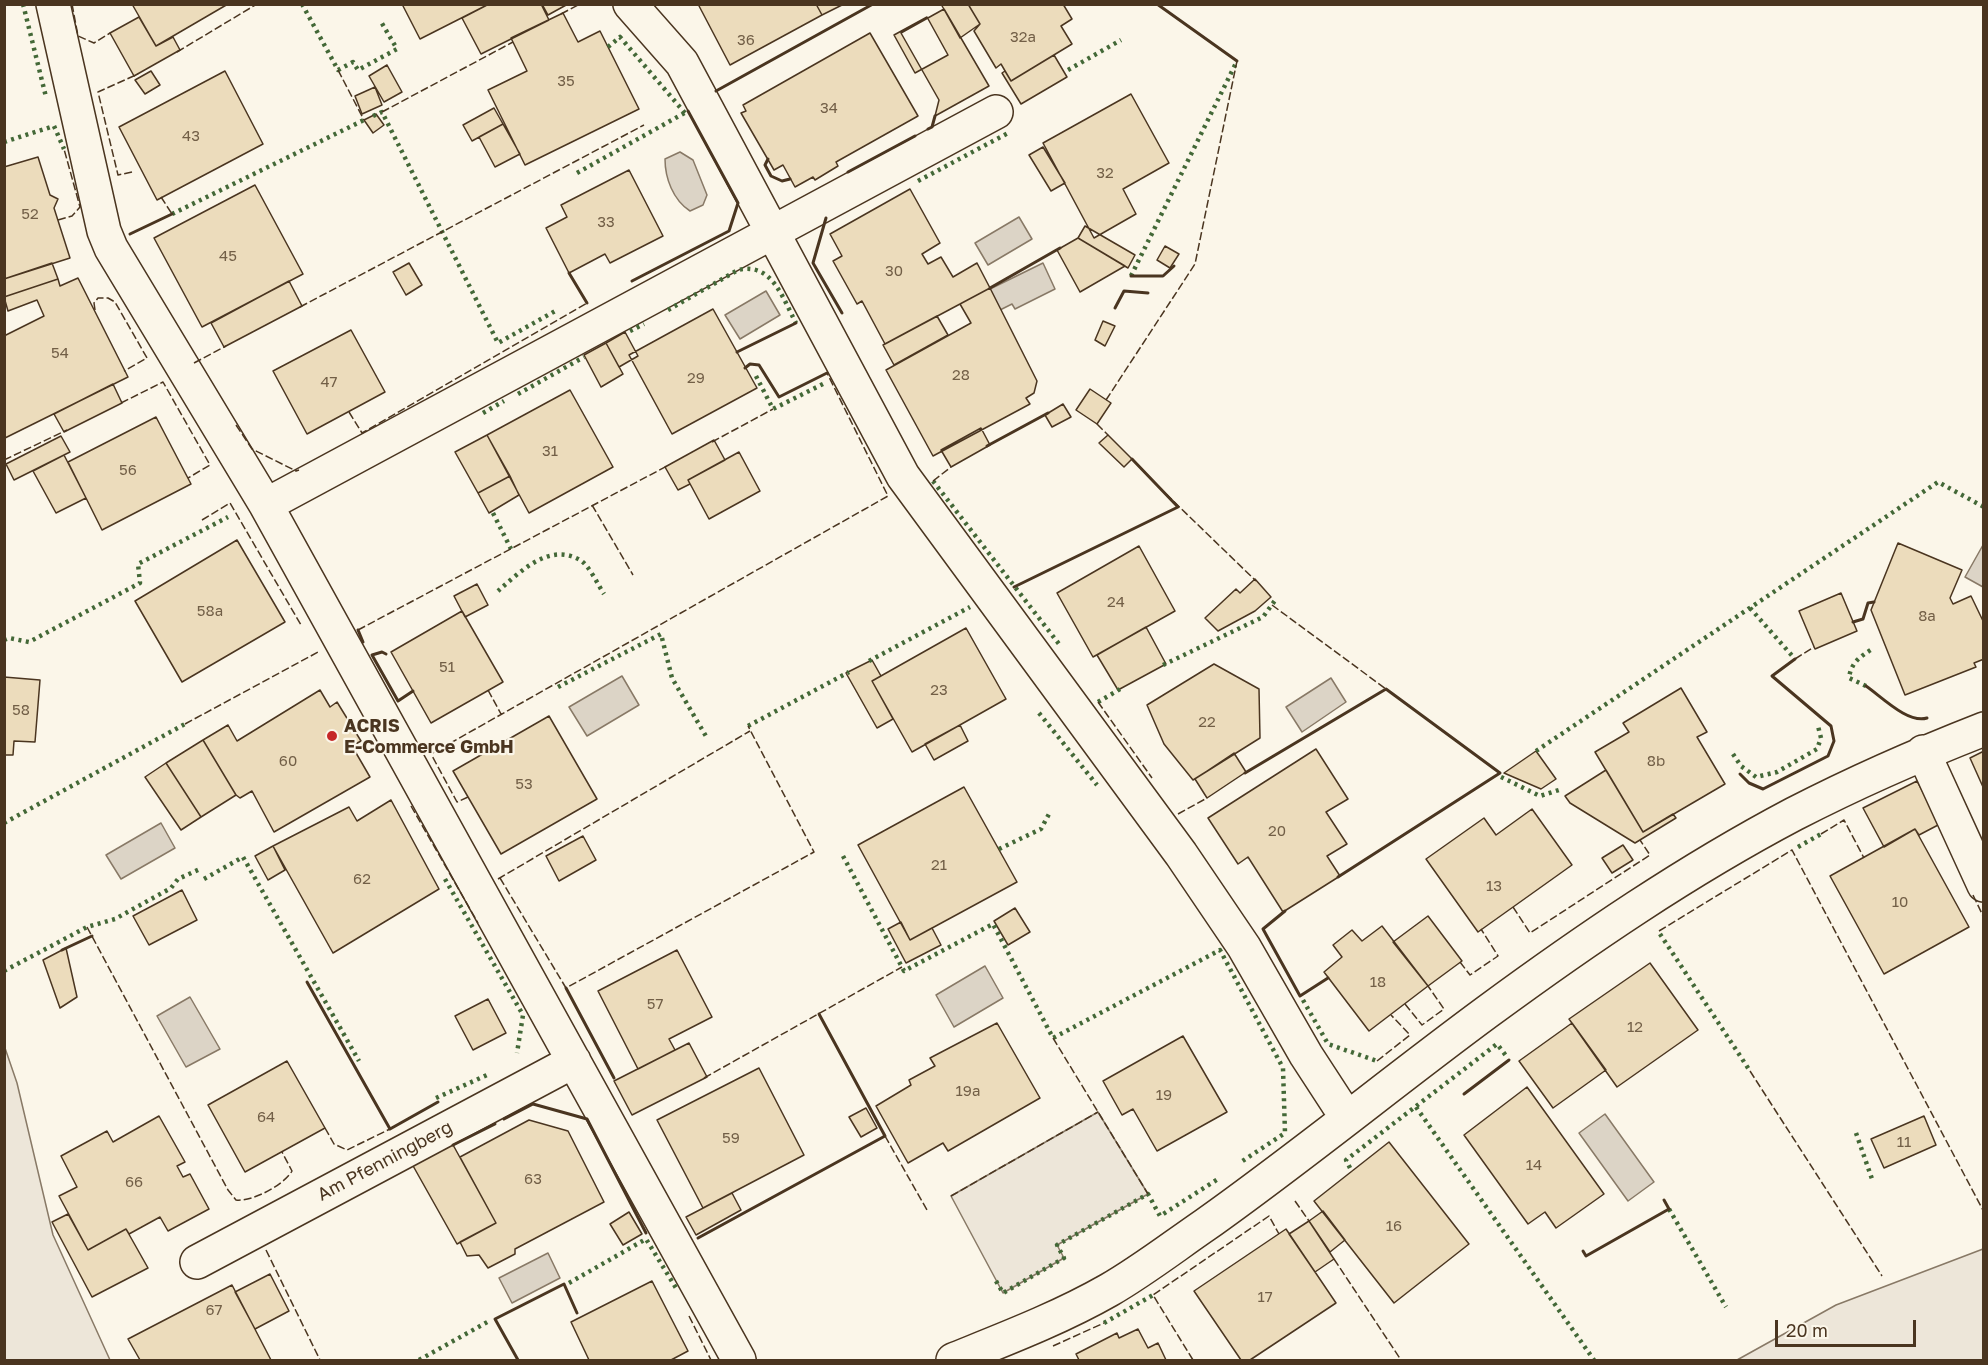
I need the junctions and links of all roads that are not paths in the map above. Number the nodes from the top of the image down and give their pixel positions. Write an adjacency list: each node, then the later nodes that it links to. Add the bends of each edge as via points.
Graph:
1 (53, 4): 5 (street, via 104,231)
2 (630, 4): 4 (street, via 682,63)
3 (996, 111): 4 (street)
4 (774, 230): 5 (street); 10 (street, via 903,476 1181,854 1244,947)
5 (266, 505): 9 (street)
6 (1983, 729): 7 (street)
7 (1923, 752): 8 (street); 10 (street, via 1795,814 1679,880 1577,947)
8 (1983, 885)
9 (574, 1061): 11 (street, Am Pfenningberg); 12 (street)
10 (1347, 1118): 13 (street, via 1291,1164 1109,1290)
11 (197, 1262)
12 (739, 1360)
13 (953, 1360)

